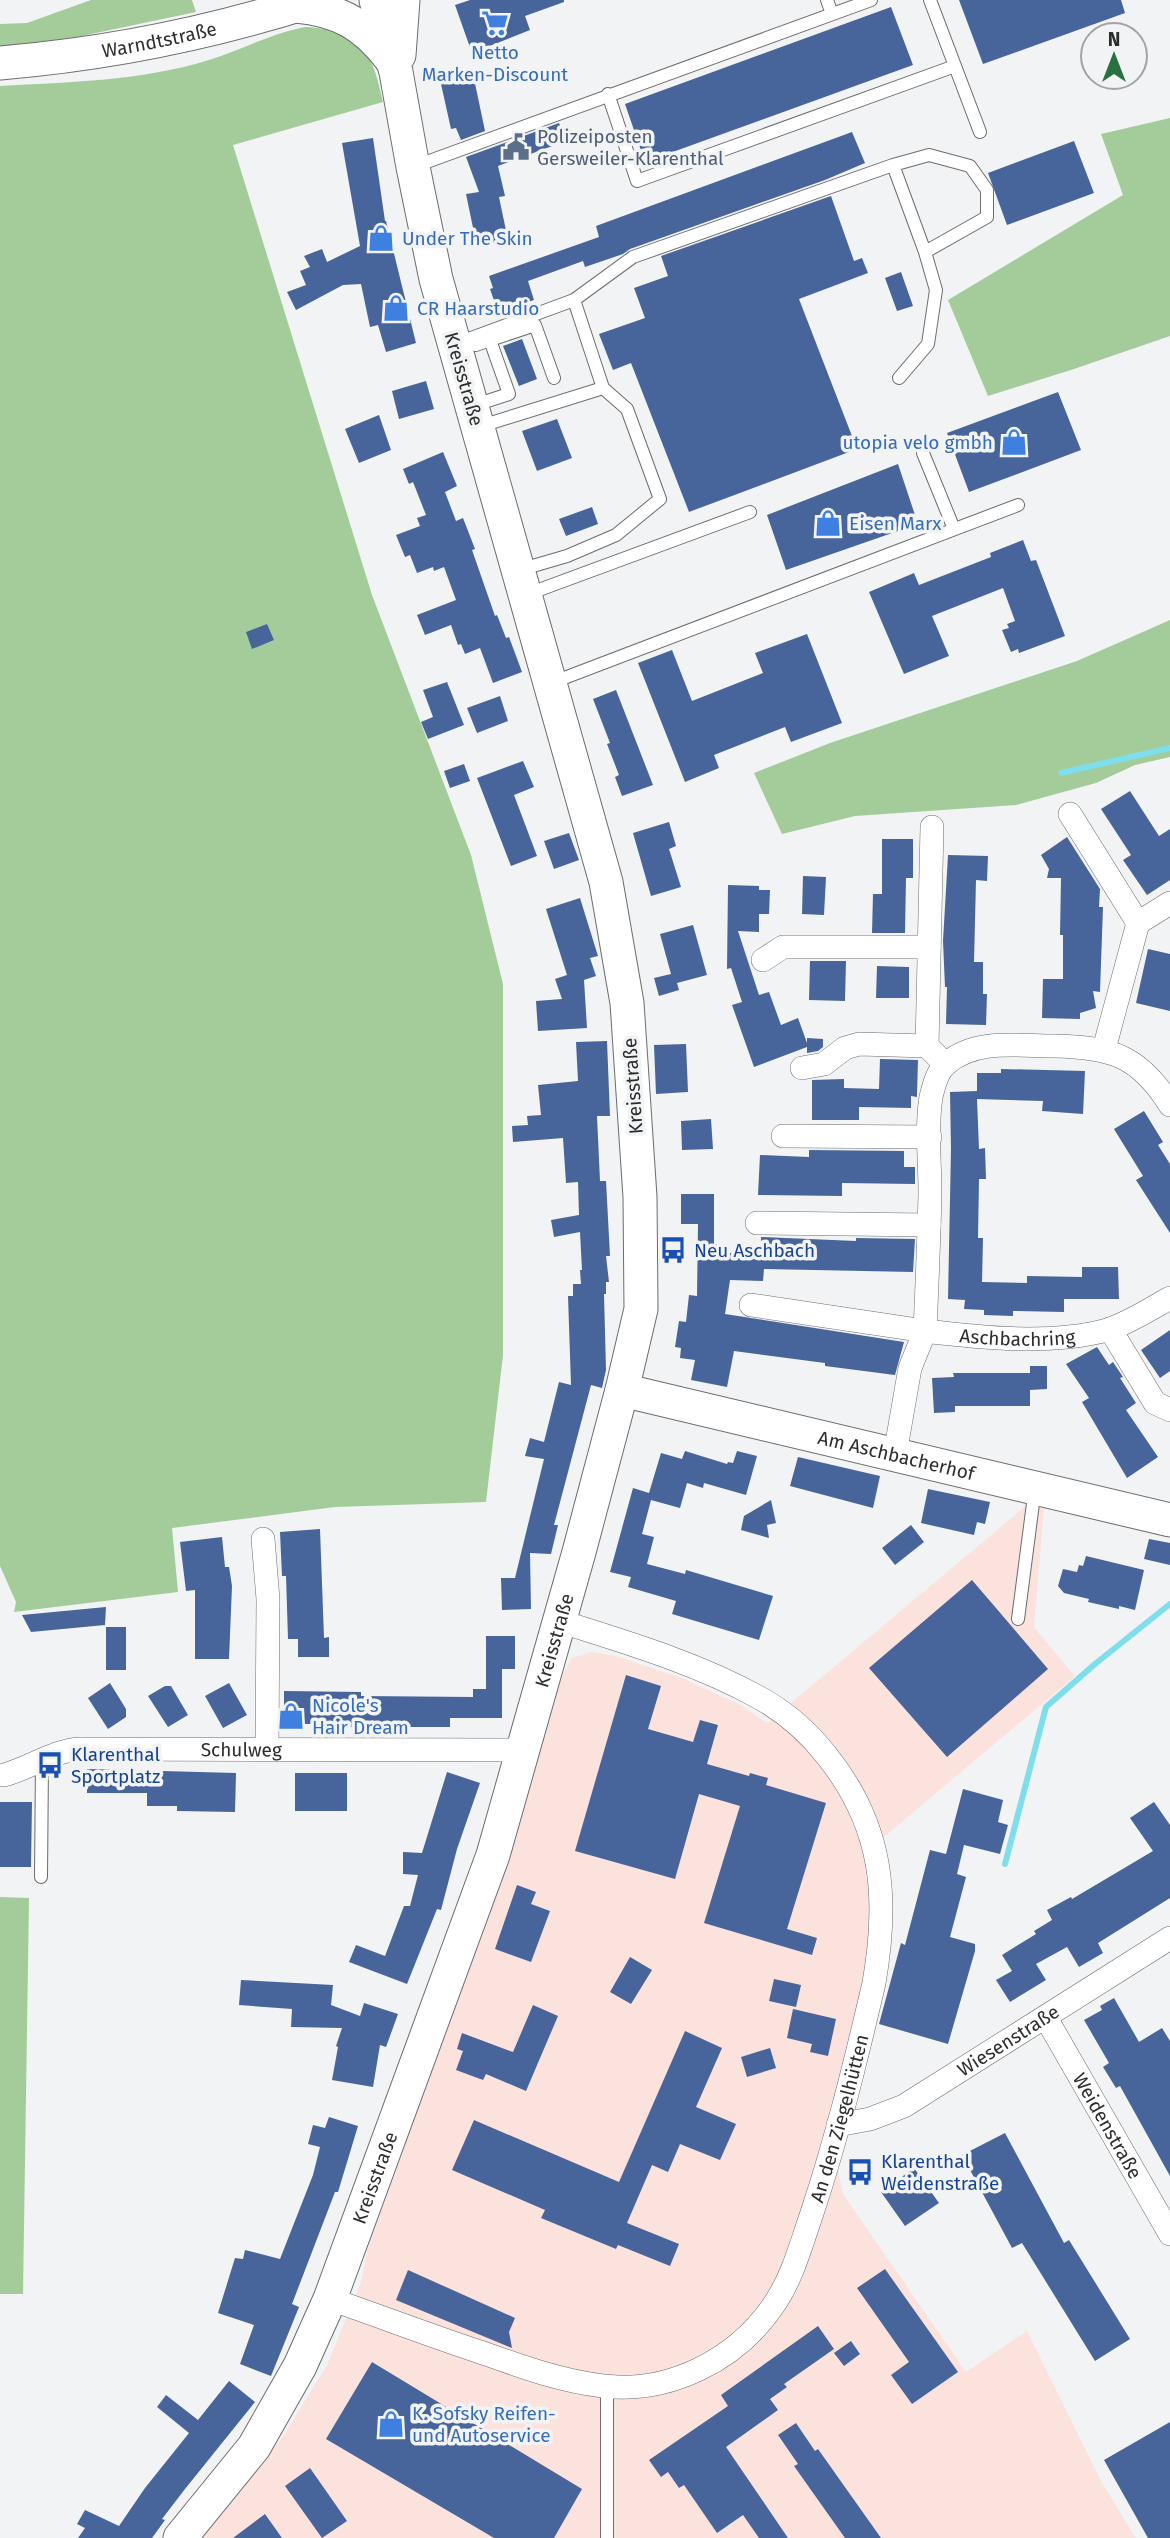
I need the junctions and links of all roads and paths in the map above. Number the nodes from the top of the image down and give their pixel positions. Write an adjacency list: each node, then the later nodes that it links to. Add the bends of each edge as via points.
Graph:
1 (376, 0): 10 (street, Kreisstraße)
2 (403, 0): 10 (street, Kreisstraße, via 402,43)
3 (827, 0): 7 (lane)
4 (871, 0): 7 (lane)
5 (930, 0): 9 (lane)
6 (305, 3): 8 (street, Warndtstraße, via 179,38); 10 (street, via 355,23 377,42)
7 (832, 14): 11 (lane)
8 (0, 63)
9 (955, 66): 11 (lane, via 637,181); 12 (lane)
10 (395, 68): 14 (street, Kreisstraße)
11 (608, 94): 14 (lane)
12 (980, 132)
13 (892, 165): 15 (lane); 15 (lane, via 929,155 970,166 987,190 986,217); 16 (lane, via 633,257)
14 (412, 167): 18 (street, Kreisstraße)
15 (925, 252): 20 (lane, via 936,290 928,344)
16 (574, 300): 18 (lane); 21 (lane)
17 (490, 340): 18 (lane); 19 (lane, via 535,325); 22 (lane, via 509,394)
18 (455, 347): 22 (street, Kreisstraße)
19 (554, 378)
20 (899, 378)
21 (603, 388): 22 (lane); 27 (lane, via 627,409 660,499 616,536)
22 (475, 417): 27 (street, Kreisstraße)
23 (923, 453): 26 (lane)
24 (1018, 505): 26 (lane)
25 (750, 512): 27 (lane)
26 (954, 529): 28 (lane)
27 (521, 583): 28 (street, Kreisstraße)
28 (549, 683): 48 (street, Kreisstraße, via 606,882 627,1003 642,1244 641,1309)
29 (1070, 814): 32 (street)
30 (932, 827): 33 (street)
31 (1170, 903): 32 (street)
32 (1138, 923): 36 (street)
33 (929, 947): 34 (street, via 783,947); 35 (street)
34 (763, 960)
35 (927, 1046): 37 (street); 38 (street, via 859,1044)
36 (1104, 1049): 37 (street, via 989,1046 965,1051); 39 (street, via 1144,1071)
37 (945, 1064): 41 (street, via 936,1076 931,1099)
38 (802, 1069)
39 (1170, 1105)
40 (783, 1136): 41 (street)
41 (930, 1137): 43 (street)
42 (757, 1223): 43 (street)
43 (929, 1225): 47 (street)
44 (1170, 1298): 46 (street, Aschbachring)
45 (751, 1305): 47 (street, Aschbachring)
46 (1110, 1329): 47 (street, Aschbachring, via 1052,1338); 49 (street, via 1155,1403)
47 (925, 1331): 50 (street, via 910,1368)
48 (622, 1390): 50 (street, Am Aschbacherhof); 55 (street, Kreisstraße)
49 (1170, 1410)
50 (894, 1454): 51 (street, Am Aschbacherhof)
51 (1035, 1488): 52 (street, Am Aschbacherhof); 54 (lane)
52 (1170, 1520)
53 (263, 1539): 56 (street, via 268,1599)
54 (1017, 1619)
55 (559, 1620): 57 (street, Kreisstraße); 63 (street, An den Ziegelhütten, via 697,1669 761,1698 817,1744 850,1788 872,1835 882,1924 874,1983)
56 (267, 1749): 57 (street, Schulweg); 58 (street, Schulweg, via 67,1749)
57 (524, 1750): 65 (street, Kreisstraße, via 493,1855)
58 (42, 1761): 59 (street, Schulweg); 60 (lane)
59 (4, 1775)
60 (41, 1877)
61 (1170, 1938): 62 (street, Wiesenstraße)
62 (1046, 2018): 63 (street, Wiesenstraße, via 904,2106); 64 (street, Weidenstraße)
63 (838, 2125): 66 (street, An den Ziegelhütten, via 797,2256 773,2306 755,2328 717,2360 670,2381)
64 (1170, 2234)
65 (330, 2299): 66 (street, An den Ziegelhütten, via 545,2375); 67 (street, Kreisstraße, via 300,2366 254,2447)
66 (607, 2387): 68 (lane)
67 (185, 2536)
68 (607, 2538)

